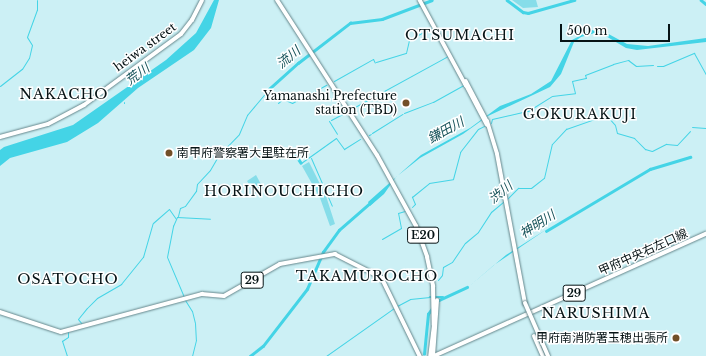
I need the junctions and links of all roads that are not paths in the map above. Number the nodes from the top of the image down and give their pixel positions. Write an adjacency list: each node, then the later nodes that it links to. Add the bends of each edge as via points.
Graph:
1 (202, 0): 8 (highway, heiwa street, via 192,20 181,34 84,105 48,124)
2 (277, 0): 5 (highway, E20)
3 (280, 0): 5 (highway, E20)
4 (422, 2): 6 (main road); 7 (main road)
5 (313, 52): 13 (highway, E20, via 395,182 420,236 435,294)
6 (465, 83): 7 (highway)
7 (483, 115): 14 (highway, bridge, via 499,165 525,302)
8 (0, 137)
9 (706, 234): 13 (main road, 甲府中央右左口線 / 29)
10 (0, 312): 15 (main road, 29, via 57,332 208,293 224,296 277,266 324,255 340,255 379,274)
11 (534, 336): 14 (highway)
12 (544, 341): 14 (highway, bridge)
13 (432, 355)
14 (546, 355)
15 (420, 356)

